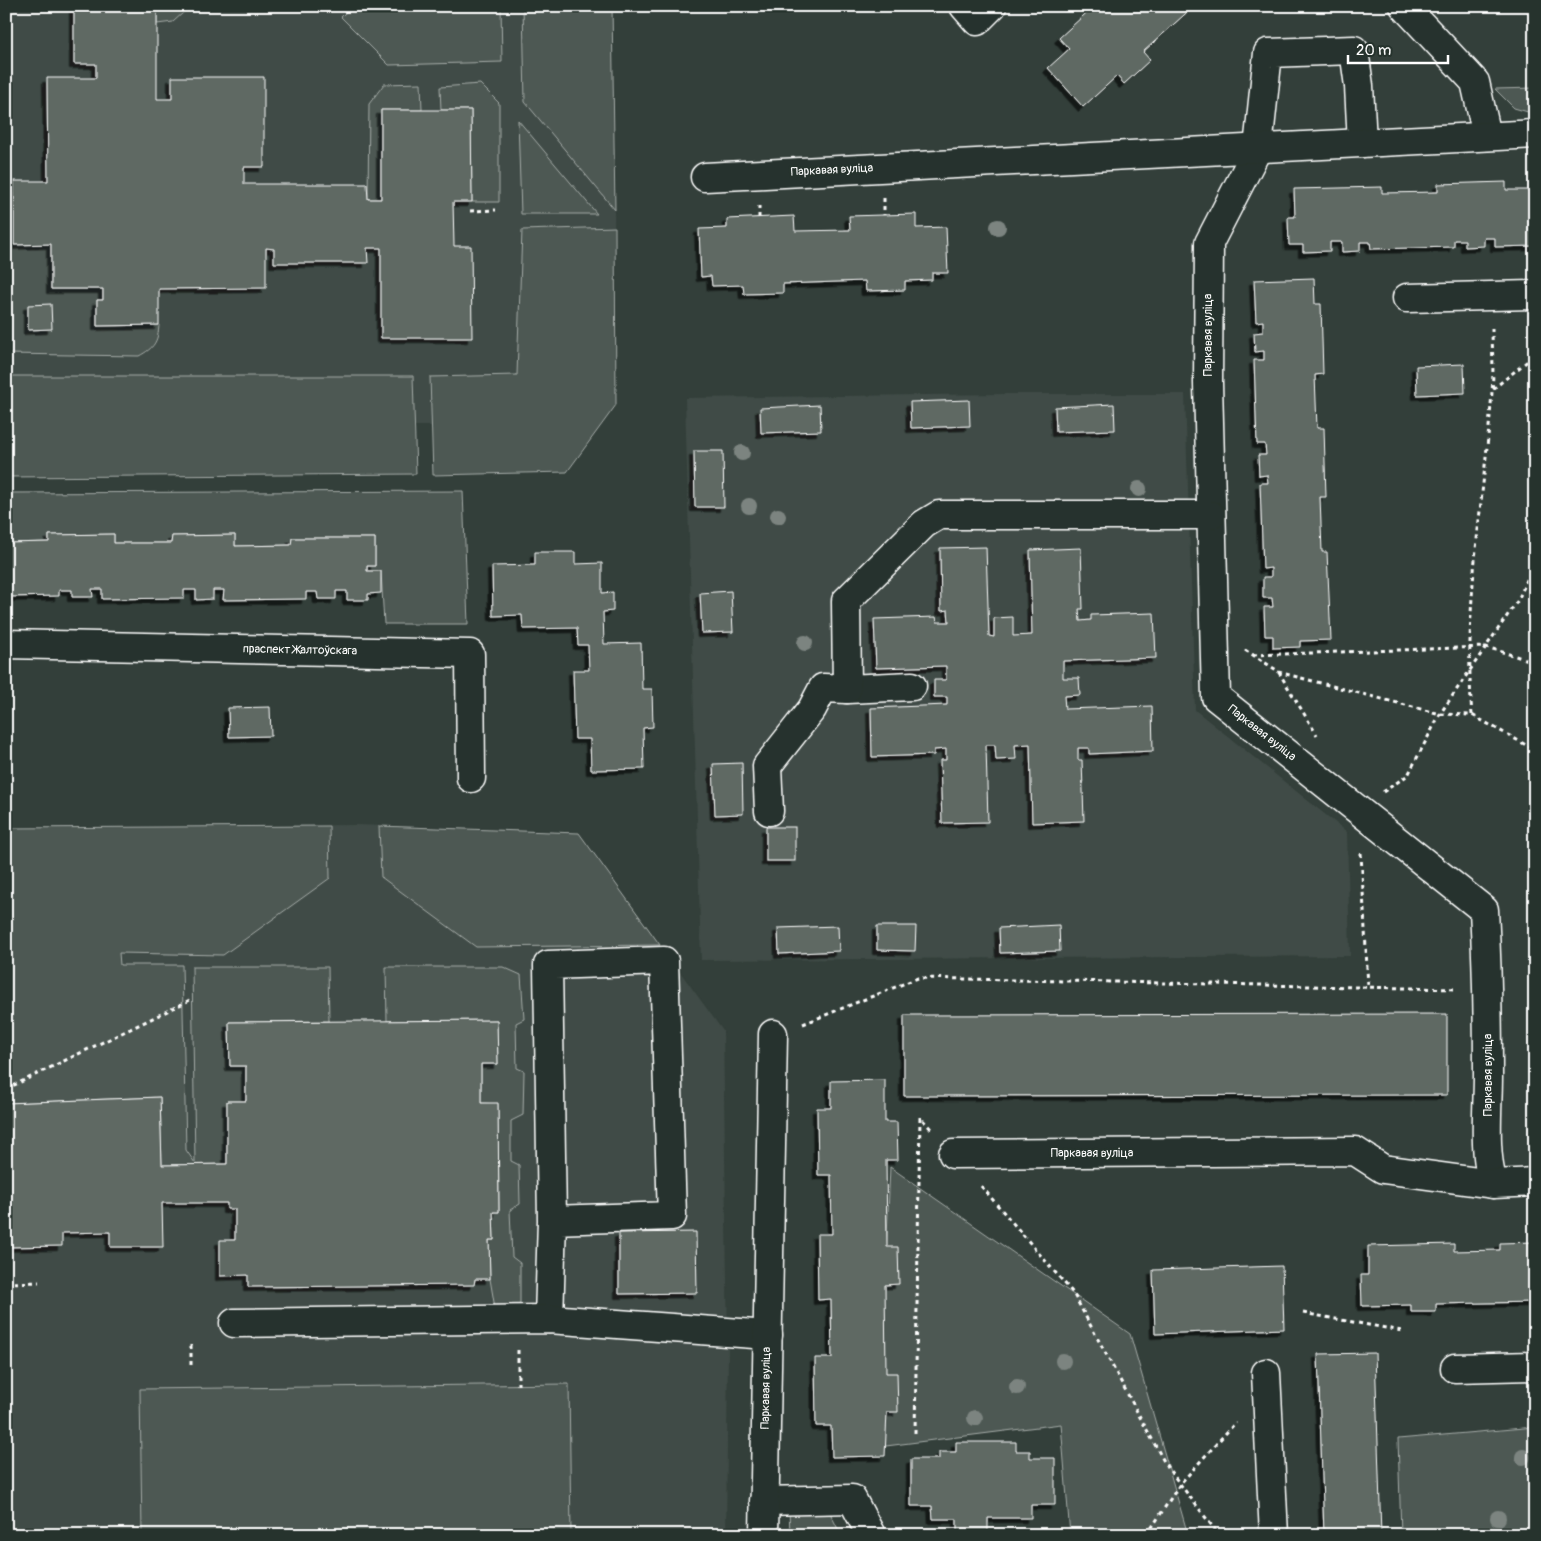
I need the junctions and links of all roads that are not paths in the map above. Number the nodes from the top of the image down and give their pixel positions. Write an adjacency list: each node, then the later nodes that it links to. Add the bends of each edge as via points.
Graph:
1 (964, 6): 2 (street, via 977,21)
2 (992, 6)
3 (1404, 6): 5 (street, via 1475,82)
4 (1535, 134): 5 (street, Паркавая вуліца)
5 (1486, 136): 6 (street, Паркавая вуліца)
6 (1362, 142): 7 (street, Паркавая вуліца); 7 (street, via 1354,50 1268,53)
7 (1258, 148): 8 (street, Паркавая вуліца); 11 (street, Паркавая вуліца, via 1209,243)
8 (705, 177)
9 (1535, 295): 10 (street)
10 (1407, 298)
11 (1211, 515): 14 (street, via 940,515 924,524 846,601); 20 (street, Паркавая вуліца, via 1216,697 1484,910 1488,987 1488,1132)
12 (6, 644): 15 (street, праспект Жалтоўскага, via 470,654)
13 (912, 686): 14 (street)
14 (847, 688): 16 (street, via 823,688 812,709 767,766)
15 (471, 778)
16 (769, 811)
17 (773, 1034): 24 (street, Паркавая вуліца)
18 (954, 1154): 20 (street, Паркавая вуліца, via 1355,1151 1383,1170)
19 (1535, 1182): 20 (street, Паркавая вуліца)
20 (1493, 1184)
21 (552, 1220): 21 (street, via 548,965 664,961 672,1216); 22 (street)
22 (549, 1319): 23 (street); 24 (street)
23 (234, 1323)
24 (768, 1335): 28 (street, Паркавая вуліца)
25 (1535, 1366): 26 (street)
26 (1455, 1368)
27 (1266, 1373): 31 (street)
28 (764, 1501): 29 (street, Паркавая вуліца); 30 (street, via 852,1499)
29 (764, 1535)
30 (871, 1535)
31 (1274, 1535)

